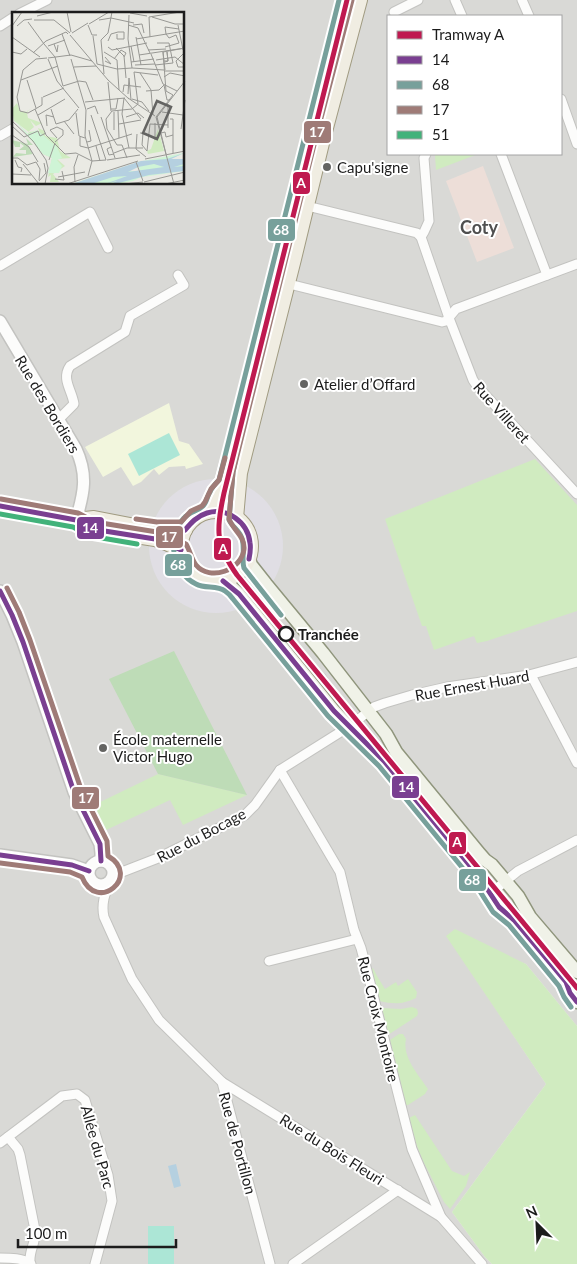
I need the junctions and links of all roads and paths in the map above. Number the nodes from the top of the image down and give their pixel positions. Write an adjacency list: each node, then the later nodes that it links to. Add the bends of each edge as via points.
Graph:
1 (47, 0): 7 (street)
2 (347, 0): 27 (main road)
3 (360, 0): 20 (main road)
4 (418, 0): 8 (street)
5 (455, 0): 9 (street)
6 (522, 0): 10 (street)
7 (23, 12)
8 (394, 12)
9 (462, 15)
10 (529, 15)
11 (12, 18): 12 (street)
12 (0, 26)
13 (562, 105): 14 (street)
14 (565, 124): 17 (street)
15 (12, 129): 16 (street)
16 (0, 136)
17 (577, 144)
18 (426, 155): 21 (street, via 429,221)
19 (501, 155): 26 (street)
20 (307, 206): 21 (street); 27 (main road)
21 (420, 236): 28 (street, Rue Villeret)
22 (108, 248): 24 (street, via 90,212)
23 (577, 264): 26 (street)
24 (0, 266)
25 (178, 275): 30 (street, via 184,286 130,316 125,332 70,366 66,379 74,404)
26 (547, 276): 28 (street, via 456,309)
27 (282, 283): 28 (street, via 433,321 442,322); 33 (main road, via 226,484); 34 (main road, via 240,473)
28 (449, 318): 31 (street, Rue Villeret, via 477,386)
29 (1, 323): 30 (street, Rue des Bordiers)
30 (58, 420): 35 (street, Rue des Bordiers, via 83,467 84,488)
31 (577, 494)
32 (0, 506): 35 (main road)
33 (207, 512): 34 (main road, via 222,512); 36 (main road, via 196,517)
34 (236, 518): 38 (main road, via 246,527 251,539)
35 (76, 520): 36 (main road, via 94,518 156,530); 37 (main road, via 92,529 155,539)
36 (185, 530): 37 (main road)
37 (181, 550): 39 (main road, via 192,572 206,580)
38 (249, 558): 39 (main road, via 236,576); 43 (main road, via 251,565)
39 (223, 581): 44 (main road, via 239,594)
40 (0, 591): 49 (street, via 24,642 74,792 100,844)
41 (577, 662): 42 (street, Rue Ernest Huard)
42 (531, 675): 43 (street, Rue Ernest Huard, via 439,689 385,703); 45 (street)
43 (368, 711): 44 (street, Rue Ernest Huard); 52 (main road, via 396,752 485,860)
44 (350, 726): 46 (street, Rue du Bocage); 53 (main road, via 384,761)
45 (577, 763)
46 (280, 770): 51 (street, Rue du Bocage, via 245,815 158,858); 54 (street, Rue Croix Montoire, via 340,872)
47 (577, 840): 52 (street)
48 (0, 855): 50 (street, via 72,865)
49 (101, 861): 50 (street, via 93,864); 51 (street, via 109,864)
50 (89, 871): 51 (street, via 96,884 104,885)
51 (112, 876): 58 (street, Rue de Portillon, via 103,899 104,917 132,979 159,1020)
52 (506, 880): 53 (street); 56 (main road, via 530,917)
53 (491, 893): 57 (main road, via 566,982)
54 (357, 939): 55 (street); 61 (street, Rue Croix Montoire, via 412,1149)
55 (270, 961)
56 (577, 972)
57 (577, 1002)
58 (222, 1082): 60 (street, Rue du Bois Fleuri); 65 (street, Rue de Portillon)
59 (4, 1140): 63 (street, via 18,1149 20,1155 36,1238 29,1256); 64 (street, Allée du Parc, via 62,1096 77,1094 85,1100 108,1175 112,1201)
60 (398, 1190): 61 (street, Rue du Bois Fleuri); 66 (street)
61 (441, 1217): 67 (street, Rue Croix Montoire)
62 (0, 1258): 63 (street)
63 (30, 1263)
64 (95, 1264)
65 (270, 1264)
66 (293, 1264)
67 (482, 1264)

